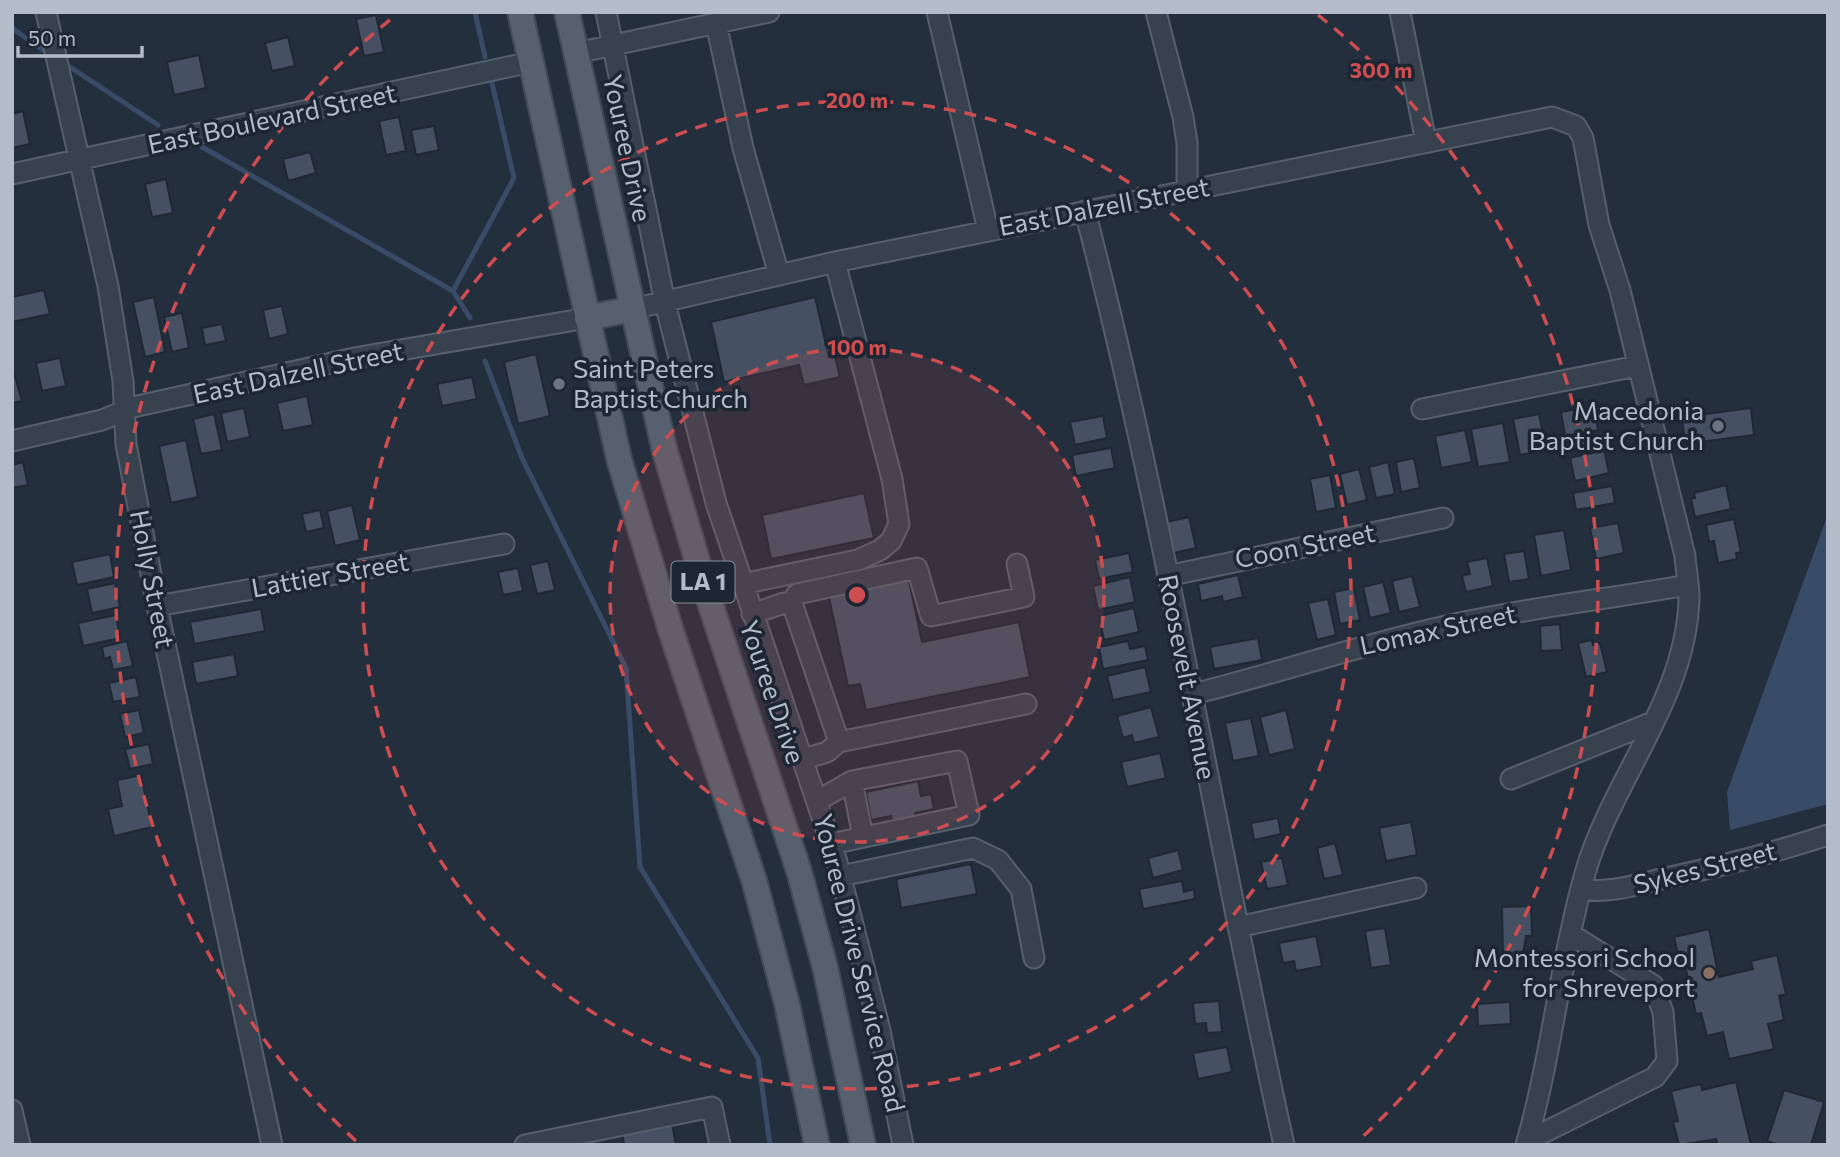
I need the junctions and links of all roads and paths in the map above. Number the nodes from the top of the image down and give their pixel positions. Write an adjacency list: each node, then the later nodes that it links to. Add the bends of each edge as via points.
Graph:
1 (46, 12): 14 (street, Holly Street)
2 (520, 12): 12 (main road, LA 1)
3 (567, 12): 11 (main road, Youree Drive / LA 1)
4 (606, 12): 10 (street, Youree Drive Service Road)
5 (769, 12): 9 (street)
6 (937, 12): 18 (street)
7 (1156, 12): 16 (street, via 1183,117)
8 (1400, 12): 13 (street)
9 (716, 23): 10 (street); 20 (street, via 743,148)
10 (613, 46): 11 (street); 21 (street, Youree Drive Service Road)
11 (576, 53): 22 (main road, Youree Drive / LA 1)
12 (531, 62): 14 (street, East Boulevard Street); 23 (main road, LA 1)
13 (1426, 142): 16 (street, East Dalzell Street); 24 (street, East Dalzell Street, via 1552,117 1576,126 1583,138 1599,225)
14 (80, 161): 15 (street, East Boulevard Street); 26 (street, Holly Street, via 116,328)
15 (12, 174)
16 (1187, 190): 17 (street, East Dalzell Street)
17 (1085, 211): 18 (street, East Dalzell Street); 31 (street, Roosevelt Avenue)
18 (988, 230): 19 (street, East Dalzell Street)
19 (835, 261): 20 (street, East Dalzell Street); 32 (street, via 892,478 899,524 891,541 858,560)
20 (779, 275): 21 (street, East Dalzell Street)
21 (665, 303): 22 (street, East Dalzell Street); 32 (street, Youree Drive Service Road, via 716,503)
22 (632, 309): 23 (main road); 64 (main road, Youree Drive / LA 1, via 682,514 799,871)
23 (587, 318): 26 (street, East Dalzell Street, via 354,358); 63 (main road, LA 1, via 642,543 772,942)
24 (1637, 366): 25 (street); 33 (street, via 1685,556)
25 (1422, 409)
26 (123, 411): 27 (street, East Dalzell Street); 35 (street, Holly Street)
27 (12, 441)
28 (1443, 518): 31 (street, Coon Street)
29 (504, 544): 35 (street, Lattier Street)
30 (1017, 564): 34 (street, via 1024,597 931,616 917,568 797,594)
31 (1167, 576): 37 (street, Roosevelt Avenue)
32 (742, 584): 36 (street, Youree Drive Service Road)
33 (1688, 585): 37 (street, Lomax Street, via 1448,625); 39 (street, via 1686,628)
34 (790, 603): 36 (street); 40 (street)
35 (157, 606): 60 (street, Holly Street)
36 (752, 614): 41 (street, Youree Drive Service Road)
37 (1193, 694): 53 (street, Roosevelt Avenue)
38 (1026, 704): 40 (street)
39 (1653, 722): 42 (street); 52 (street, via 1595,841)
40 (839, 742): 41 (street, via 827,752)
41 (803, 760): 44 (street, Youree Drive Service Road)
42 (1511, 779)
43 (852, 782): 44 (street); 45 (street, via 957,761 969,814); 47 (street)
44 (817, 801): 48 (street, Youree Drive Service Road)
45 (910, 827): 47 (street); 49 (street)
46 (1828, 835): 52 (street, Sykes Street, via 1663,879 1596,892)
47 (863, 837): 48 (street)
48 (831, 844): 50 (street, Youree Drive Service Road)
49 (917, 859): 50 (street); 55 (street, via 973,848 998,860 1021,889)
50 (841, 876): 65 (street, Youree Drive Service Road)
51 (1416, 888): 53 (street)
52 (1582, 889): 54 (street)
53 (1238, 927): 66 (street, Roosevelt Avenue)
54 (1572, 934): 58 (street); 58 (street, via 1653,985 1663,1013 1667,1060 1656,1077)
55 (1034, 958)
56 (12, 1110): 59 (street)
57 (571, 1141): 61 (street); 62 (street, via 712,1107)
58 (1527, 1143)
59 (20, 1145)
60 (272, 1145)
61 (525, 1145)
62 (720, 1145)
63 (817, 1145)
64 (863, 1145)
65 (903, 1145)
66 (1284, 1145)

